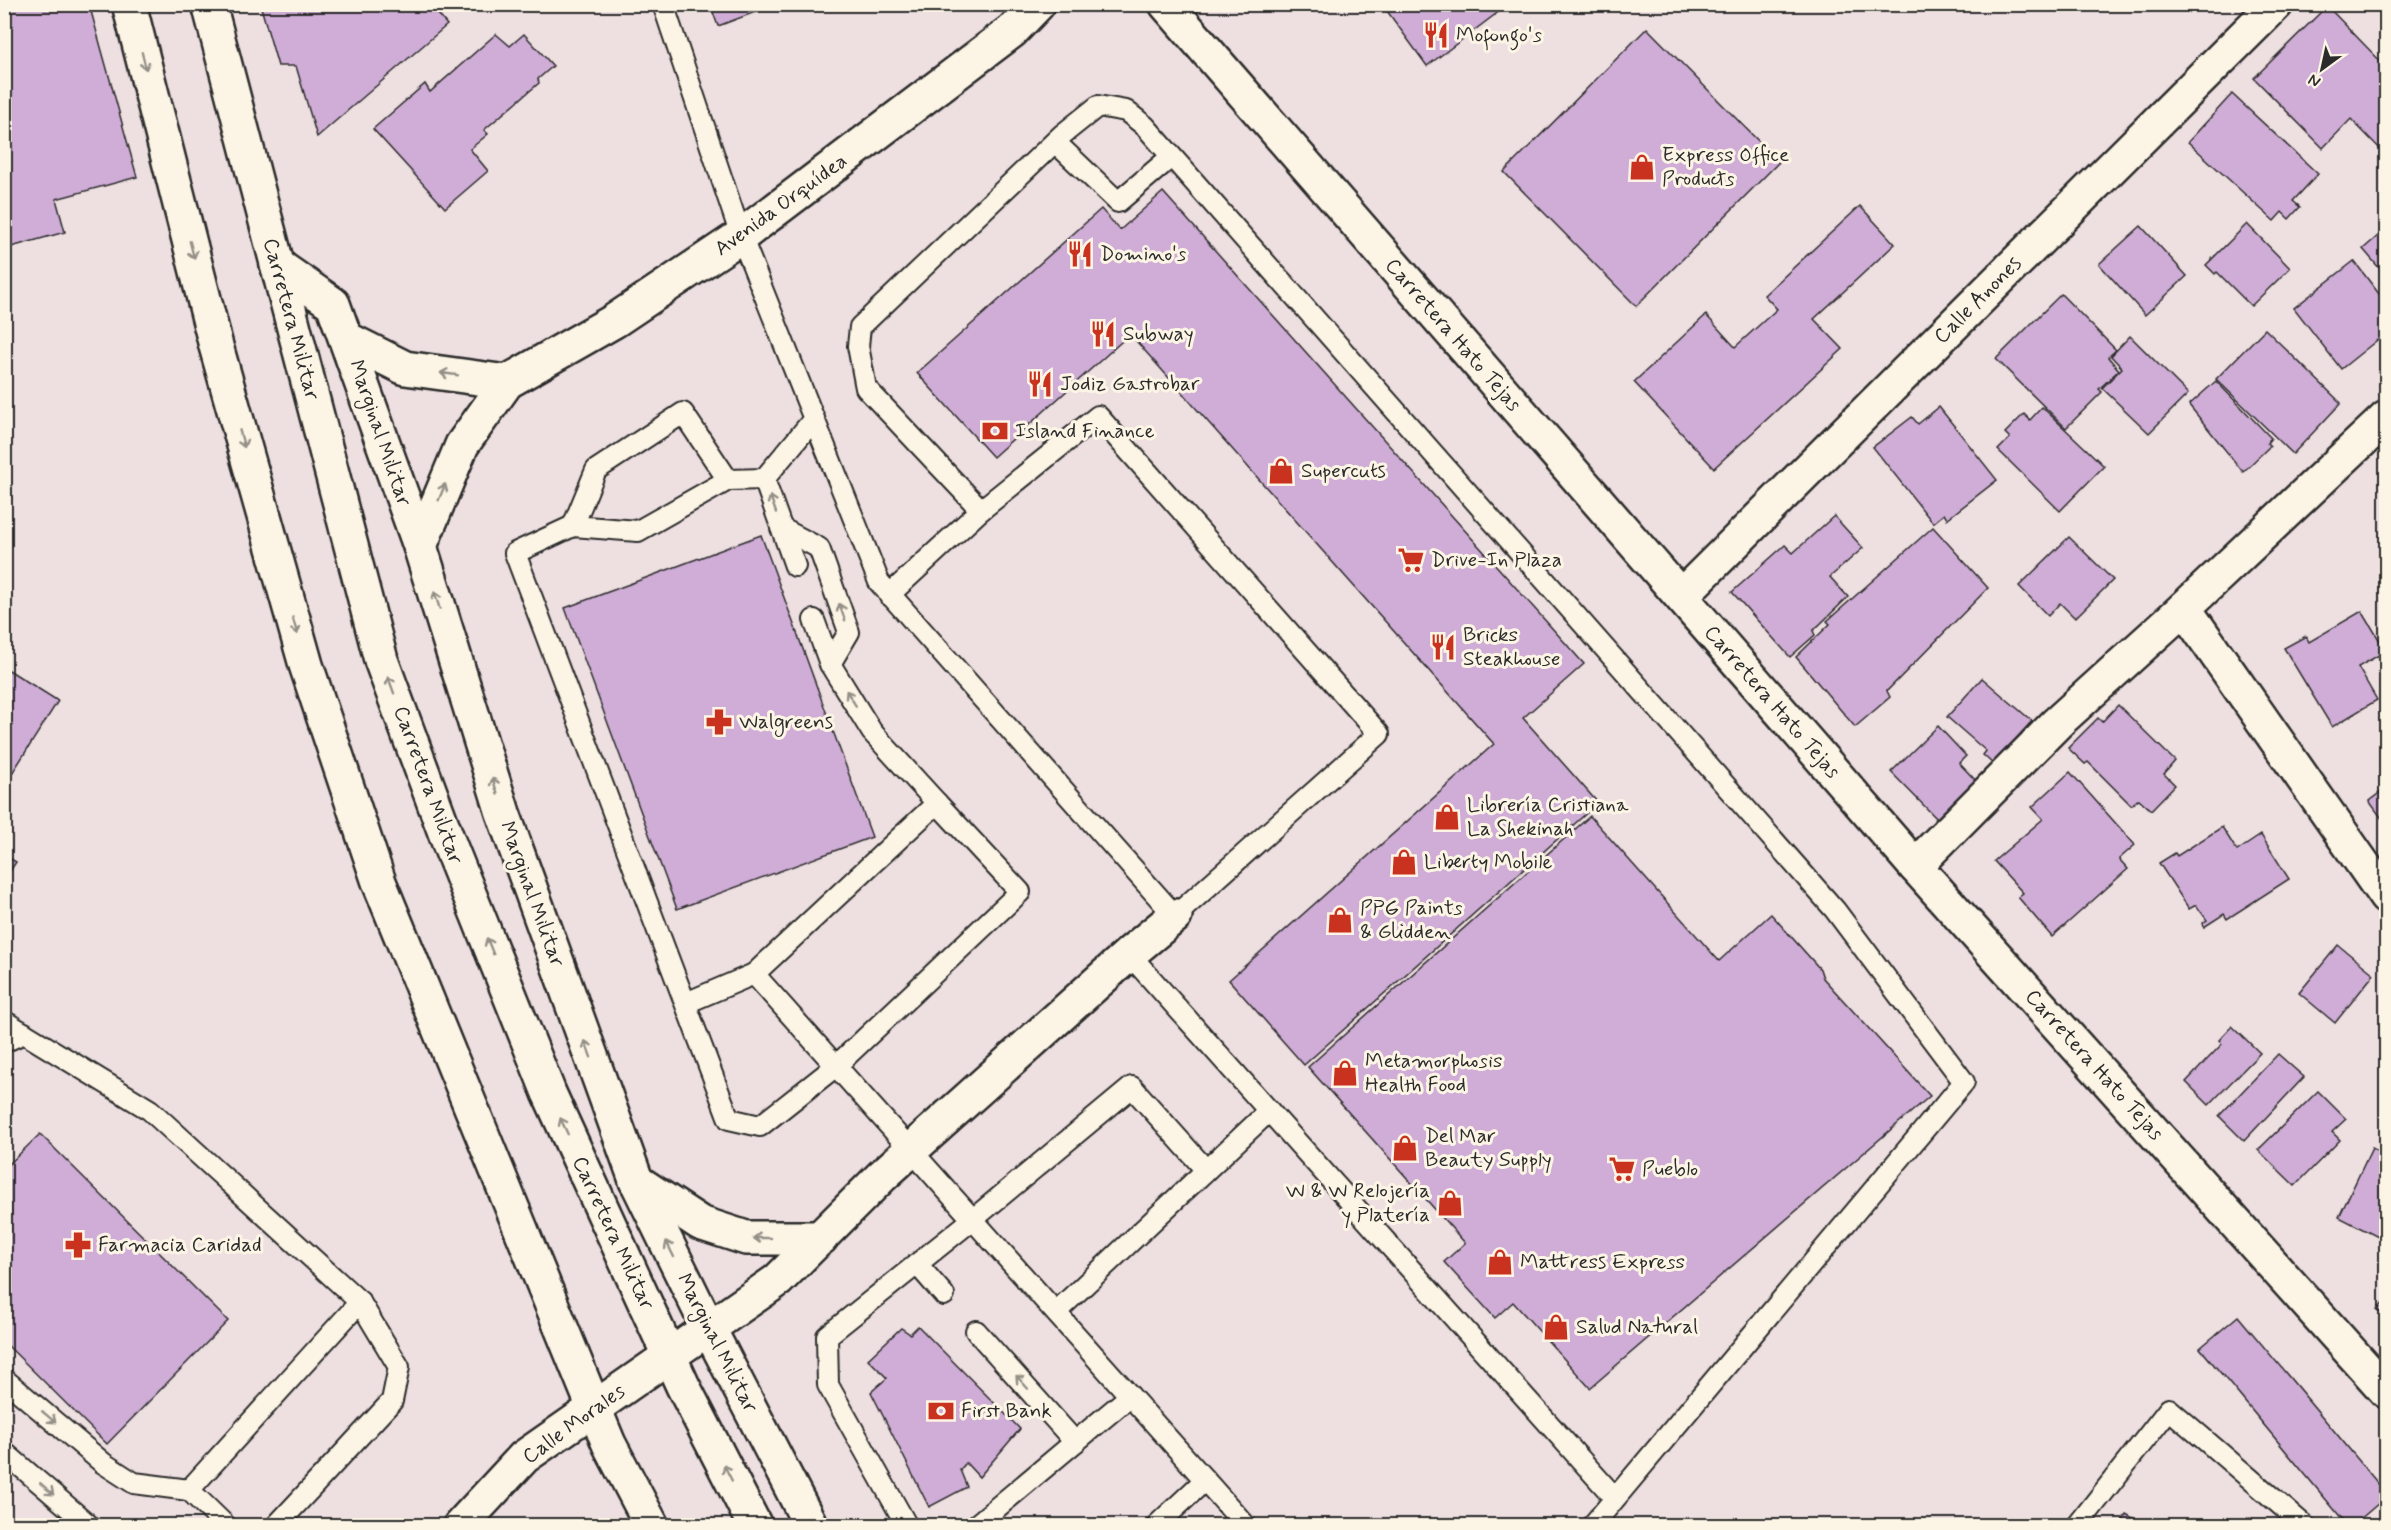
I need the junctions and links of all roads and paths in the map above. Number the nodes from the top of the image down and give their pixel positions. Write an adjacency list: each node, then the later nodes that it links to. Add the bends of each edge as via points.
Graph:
1 (129, 4): 54 (street, one-way to 54, via 216,346 310,676 379,882)
2 (208, 4): 10 (street, Carretera Militar)
3 (663, 4): 9 (lane)
4 (1038, 4): 9 (street, Avenida Orquídea, via 1012,31)
5 (1166, 4): 23 (street, Carretera Hato Tejas)
6 (2276, 4): 23 (street, Calle Anones)
7 (1055, 142): 8 (lane, via 1098,106 1126,111); 8 (lane, via 1118,202); 17 (lane, via 860,327 858,346 866,388)
8 (1172, 157): 59 (lane, via 1835,910 1964,1082)
9 (741, 236): 12 (street, Avenida Orquídea, via 614,321); 13 (lane)
10 (277, 265): 11 (street, Marginal Militar, via 333,304); 50 (street, Carretera Militar, one-way to 10, via 549,1093 381,660)
11 (347, 339): 12 (street, one-way to 11, via 405,368); 20 (street, Marginal Militar)
12 (507, 382): 20 (street, one-way to 12, via 462,445)
13 (814, 418): 15 (lane); 22 (lane, via 879,582)
14 (2386, 418): 24 (street)
15 (764, 479): 16 (lane); 19 (lane, one-way to 15)
16 (728, 480): 18 (lane, via 638,531); 18 (lane, via 683,412 596,470)
17 (981, 510): 22 (lane); 30 (lane, via 1098,416 1379,734)
18 (573, 526): 33 (lane, via 515,553)
19 (781, 528): 21 (lane); 26 (lane, one-way to 19, via 849,632 819,548)
20 (420, 546): 41 (street, Marginal Militar, one-way to 20, via 503,813)
21 (795, 566)
22 (889, 595): 30 (lane)
23 (1680, 596): 28 (street, Carretera Hato Tejas)
24 (2184, 608): 28 (street, via 2057,723); 29 (street)
25 (814, 620): 26 (lane)
26 (830, 664): 27 (lane, one-way to 26, via 872,732)
27 (936, 803): 32 (lane); 37 (lane, via 1020,892)
28 (1915, 866): 52 (street, Carretera Hato Tejas)
29 (2386, 897)
30 (1175, 916): 31 (street, Calle Morales)
31 (1129, 954): 38 (lane); 39 (street, Calle Morales)
32 (754, 974): 33 (lane); 37 (lane)
33 (686, 1003): 37 (lane, via 729,1119 760,1126)
34 (4, 1021): 35 (lane)
35 (24, 1033): 36 (lane); 46 (lane, via 150,1110)
36 (4, 1042)
37 (836, 1066): 39 (lane)
38 (1269, 1111): 40 (lane); 59 (lane)
39 (911, 1150): 42 (lane); 43 (street, Calle Morales)
40 (1206, 1170): 42 (lane, via 1132,1088); 47 (lane)
41 (636, 1180): 43 (street, one-way to 41, via 746,1238 700,1223); 48 (street, Marginal Militar, one-way to 41)
42 (972, 1221): 44 (lane); 47 (lane)
43 (820, 1238): 48 (street, Calle Morales, via 778,1280)
44 (917, 1264): 45 (lane); 67 (lane, via 827,1336 828,1385)
45 (944, 1295)
46 (360, 1302): 58 (lane); 62 (lane, via 399,1367 392,1401)
47 (1056, 1312): 53 (lane)
48 (709, 1329): 50 (street, Calle Morales); 66 (street, Marginal Militar)
49 (976, 1331): 55 (lane, one-way to 49)
50 (670, 1356): 54 (street, Calle Morales); 65 (street, Carretera Militar, one-way to 50)
51 (4, 1379): 58 (lane, one-way to 58, via 103,1463 134,1483)
52 (2386, 1391)
53 (1130, 1396): 55 (lane); 57 (lane)
54 (594, 1408): 63 (street, Calle Morales, via 525,1457); 64 (street)
55 (1075, 1442): 68 (lane)
56 (4, 1452): 60 (lane, one-way to 60)
57 (1205, 1480): 69 (lane); 70 (lane)
58 (189, 1490): 61 (lane)
59 (1615, 1498): 71 (lane)
60 (90, 1526)
61 (226, 1526)
62 (276, 1526)
63 (460, 1526)
64 (652, 1526)
65 (755, 1526)
66 (811, 1526)
67 (907, 1526)
68 (975, 1526)
69 (1156, 1526)
70 (1246, 1526)
71 (1592, 1526)
72 (2077, 1526): 73 (lane, via 2169,1409)
73 (2305, 1526)

